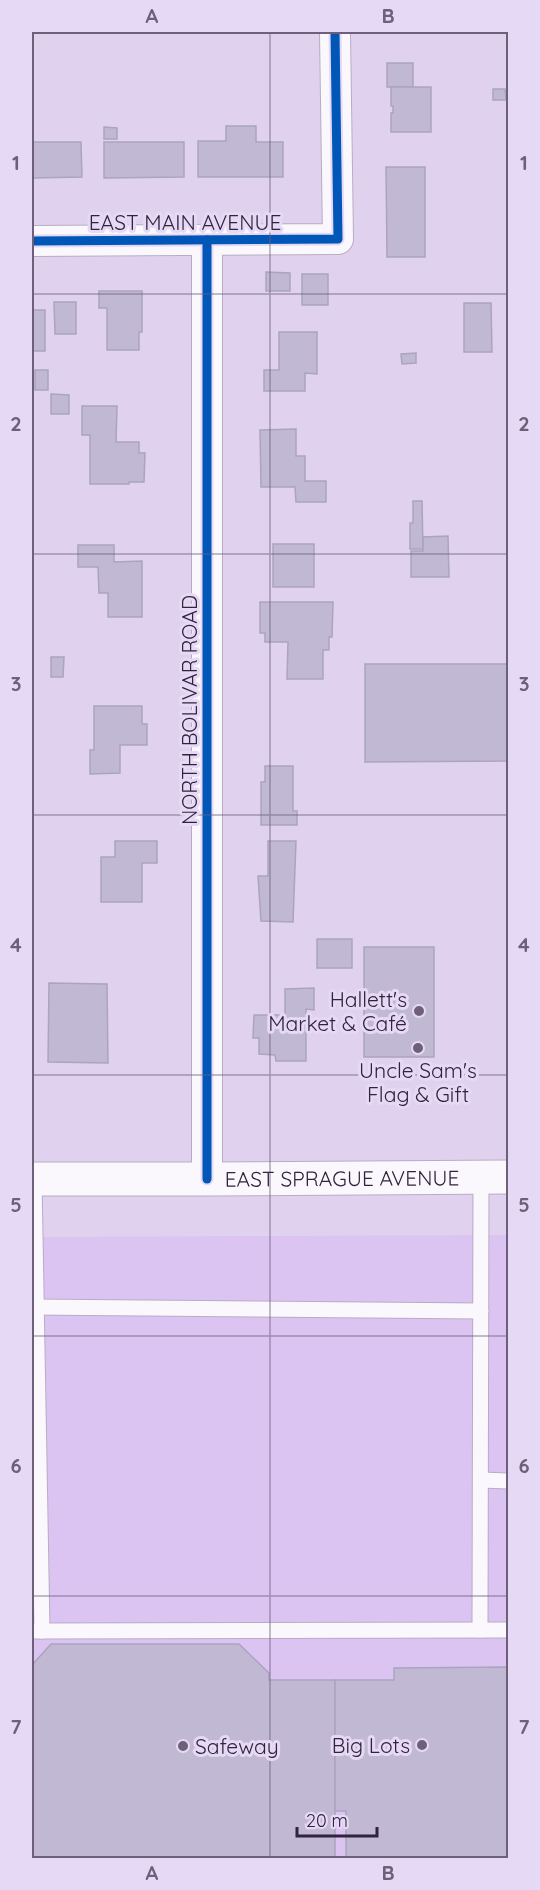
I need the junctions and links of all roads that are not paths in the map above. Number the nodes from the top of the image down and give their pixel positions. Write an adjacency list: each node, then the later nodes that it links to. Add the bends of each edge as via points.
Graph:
1 (335, 32): 2 (street, EAST MAIN AVENUE, via 338,239)
2 (207, 240): 3 (street, EAST MAIN AVENUE); 6 (street, NORTH BOLIVAR ROAD)
3 (32, 241)
4 (495, 1177): 6 (main road, EAST SPRAGUE AVENUE); 8 (lane)
5 (33, 1179): 6 (main road, EAST SPRAGUE AVENUE); 7 (lane)
6 (207, 1179)
7 (34, 1307): 8 (lane); 13 (lane)
8 (481, 1311): 9 (lane)
9 (481, 1480): 10 (lane); 11 (lane)
10 (508, 1481)
11 (480, 1630): 12 (lane); 13 (lane)
12 (508, 1630)
13 (37, 1631)

